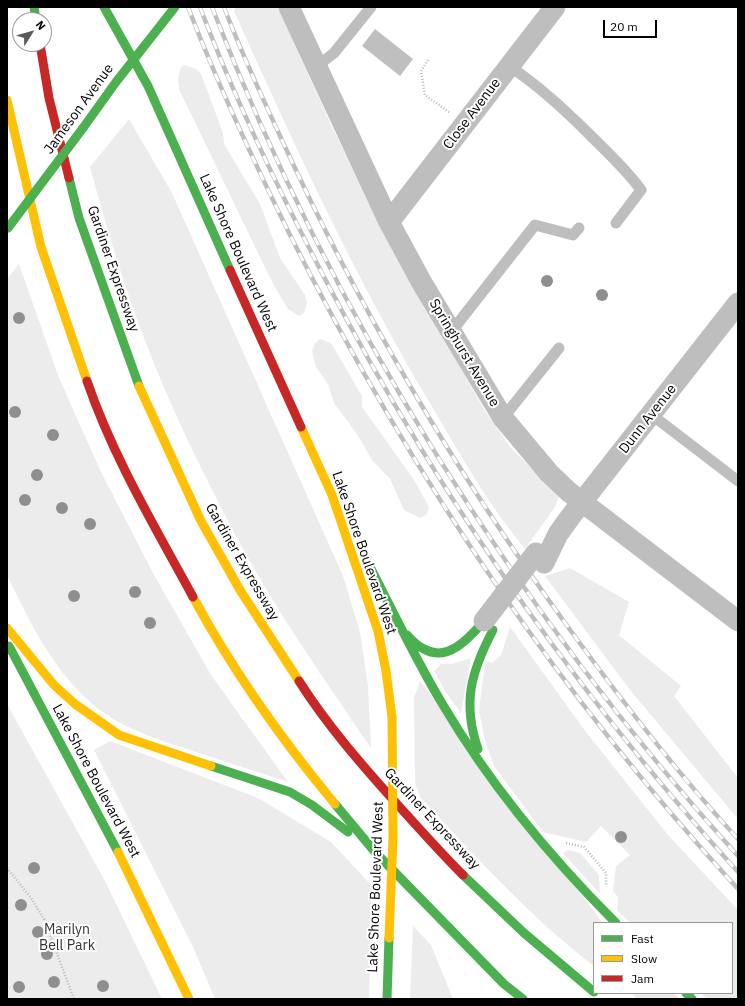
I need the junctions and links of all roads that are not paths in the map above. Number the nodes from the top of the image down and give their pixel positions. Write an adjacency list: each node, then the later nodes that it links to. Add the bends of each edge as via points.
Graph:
1 (104, 7): 7 (main road)
2 (115, 7): 7 (main road)
3 (175, 7): 9 (main road, Jameson Avenue)
4 (289, 7): 11 (street, Springhurst Avenue)
5 (371, 7): 11 (lane, via 334,53)
6 (555, 7): 10 (street, Close Avenue)
7 (119, 31): 9 (main road, Lake Shore Boulevard West)
8 (41, 52): 33 (main road, Gardiner Expressway, via 49,98 79,218 135,378 200,521 240,590 318,710 369,773 443,855 524,933)
9 (134, 59): 15 (main road, Jameson Avenue, bridge); 23 (main road, Lake Shore Boulevard West)
10 (509, 66): 13 (street, Close Avenue); 14 (lane, via 571,116 627,171 641,190)
11 (316, 67): 13 (street, Springhurst Avenue)
12 (7, 100): 31 (main road, via 41,247 96,404 127,476 201,612 248,688 298,759)
13 (389, 222): 18 (street, Springhurst Avenue)
14 (616, 223)
15 (7, 228)
16 (579, 228): 18 (lane, via 573,235 535,225)
17 (738, 303): 20 (street, Dunn Avenue)
18 (451, 332): 21 (street, Springhurst Avenue)
19 (559, 348): 21 (lane)
20 (652, 415): 22 (lane); 24 (street, Dunn Avenue)
21 (503, 418): 24 (street, Springhurst Avenue, via 549,473)
22 (738, 481)
23 (332, 495): 28 (main road); 35 (main road, Lake Shore Boulevard West, bridge, via 378,631 392,717 393,837)
24 (582, 502): 25 (street, Springhurst Avenue); 26 (street, Dunn Avenue)
25 (738, 621)
26 (489, 626): 28 (main road, via 443,652 426,650); 30 (main road, via 472,675 470,699 470,722)
27 (7, 628): 31 (main road, via 54,685 75,704 120,735 290,792 312,805)
28 (405, 634): 30 (main road, via 455,725)
29 (7, 642): 34 (main road, Lake Shore Boulevard West, via 131,878)
30 (488, 774): 32 (main road, via 565,872)
31 (375, 852): 36 (main road, via 504,984)
32 (615, 922)
33 (593, 990)
34 (189, 999)
35 (387, 999)
36 (523, 999)

